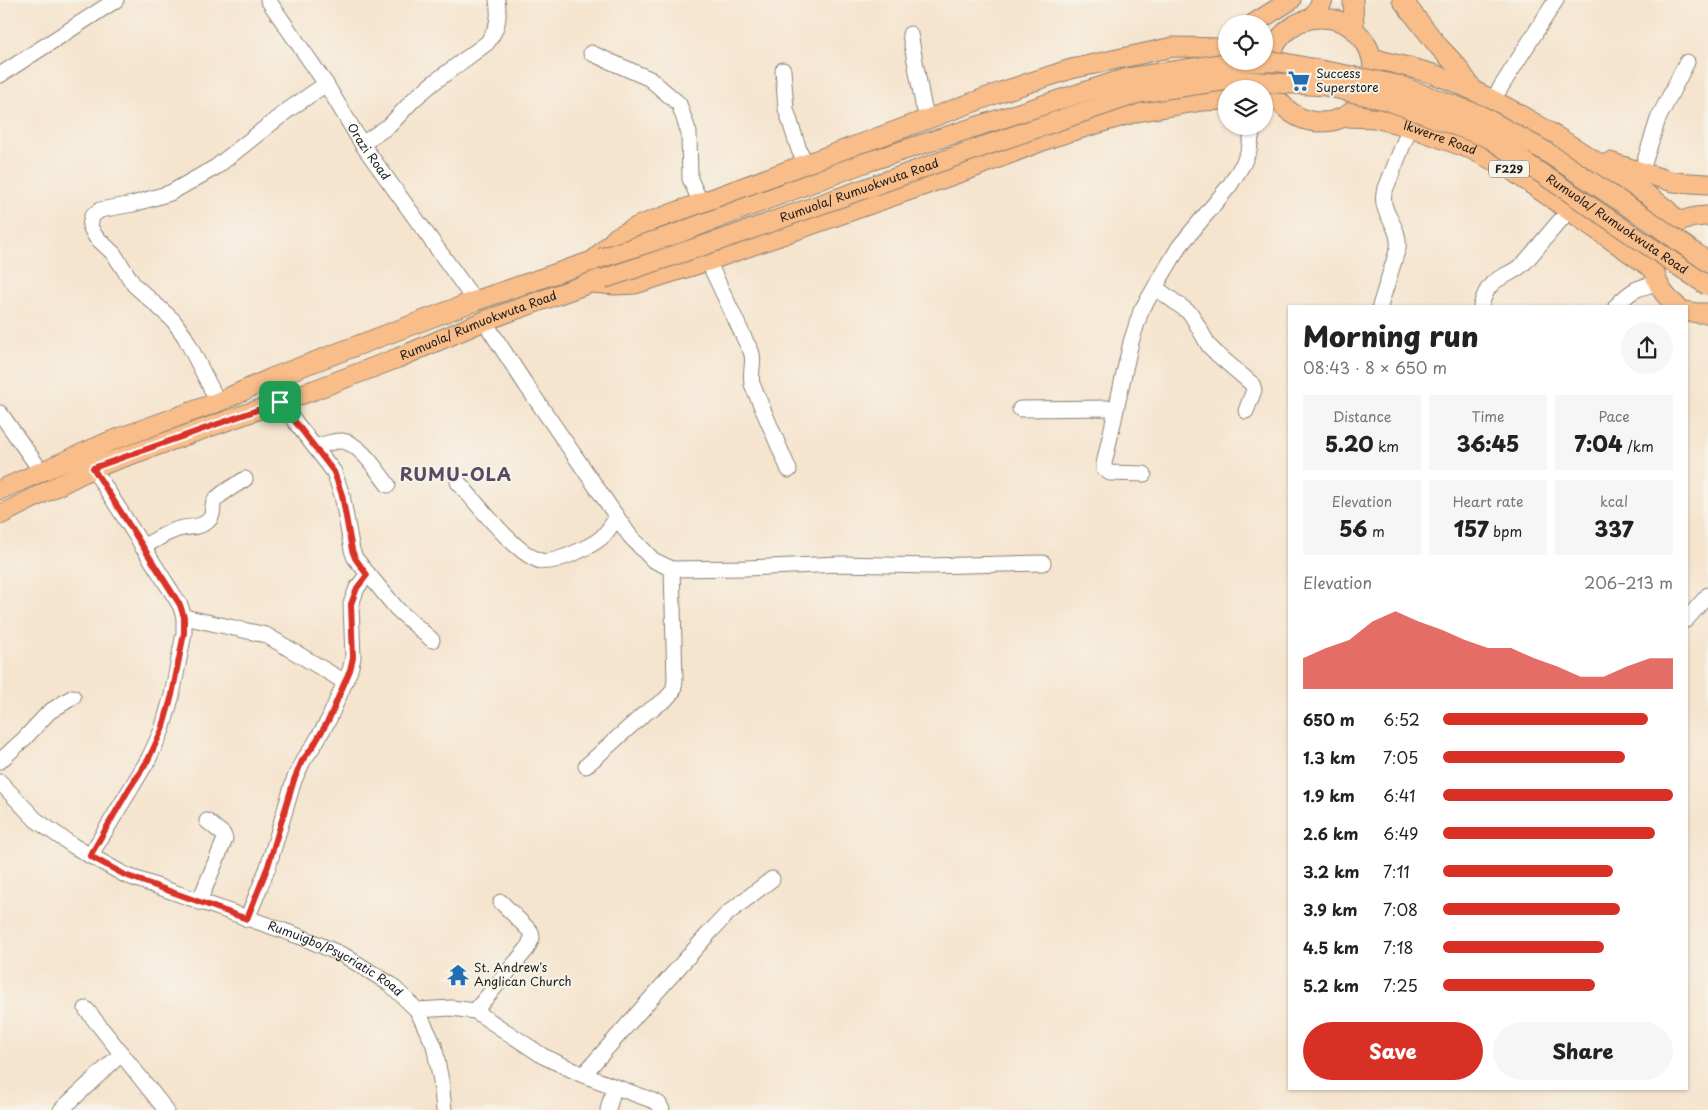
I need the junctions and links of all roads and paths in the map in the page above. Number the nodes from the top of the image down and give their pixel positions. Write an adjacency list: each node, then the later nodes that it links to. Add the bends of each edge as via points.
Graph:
1 (116, 0): 22 (street)
2 (268, 0): 23 (street, Orazi Road)
3 (496, 0): 33 (street, via 498,23 487,42 414,99 390,125)
4 (1291, 0): 9 (main road)
5 (1323, 0): 10 (main road)
6 (1353, 0): 11 (main road)
7 (1402, 0): 24 (main road)
8 (1556, 0): 26 (street)
9 (1268, 15)
10 (1312, 18): 11 (main road, via 1337,20); 14 (main road, F229, via 1294,25)
11 (1354, 29): 18 (main road)
12 (910, 34): 30 (street)
13 (1218, 40): 15 (main road)
14 (1273, 44)
15 (1201, 47): 16 (main road); 30 (main road, via 1173,47 1071,69)
16 (1218, 48)
17 (591, 53): 38 (street, via 650,78 679,104 689,133 690,179)
18 (1373, 58): 24 (main road, via 1434,74); 29 (main road, F229, via 1369,90 1359,106)
19 (1687, 62): 36 (street, via 1658,119)
20 (783, 70): 35 (street, via 786,109)
21 (1269, 70): 28 (main road, F229, via 1270,83)
22 (0, 75)
23 (326, 84): 33 (street, Orazi Road); 57 (street, via 216,167 170,193 100,210 92,216 90,226 96,236 114,254 134,285 173,320 185,337)
24 (1474, 91): 26 (main road)
25 (1218, 100): 43 (main road, via 1137,112 1053,137)
26 (1492, 100): 34 (main road, via 1534,122)
27 (1273, 104): 28 (main road)
28 (1284, 106): 29 (main road, F229, via 1298,117 1314,122)
29 (1343, 117): 31 (main road, Ikwerre Road / F229, via 1375,118)
30 (928, 119): 35 (main road)
31 (1410, 127): 39 (main road, Ikwerre Road / F229, via 1473,150 1511,170); 50 (street, via 1382,201 1399,238)
32 (1252, 135): 47 (street, via 1250,150 1230,185 1179,247)
33 (362, 144): 49 (street, Orazi Road)
34 (1583, 154): 36 (main road); 41 (main road, via 1648,195)
35 (806, 164): 38 (main road)
36 (1641, 173): 37 (main road, via 1673,182)
37 (1708, 184)
38 (701, 203): 42 (main road, via 617,237)
39 (1570, 210): 45 (main road, Ikwerre Road / F229); 51 (street, via 1525,262 1490,285)
40 (1708, 216): 41 (main road, via 1698,215)
41 (1679, 222): 45 (main road, via 1658,244)
42 (597, 260): 44 (main road, Rumuola/ Rumuokwuta Road, bridge, via 676,234 864,163 1127,78 1233,62 1280,62 1398,85 1480,115 1544,151); 49 (main road, Rumuola/ Rumuokwuta Road)
43 (708, 261): 46 (main road, via 635,284 615,285); 65 (street, via 752,351 752,384)
44 (1708, 262)
45 (1655, 277): 52 (street); 53 (main road, Ikwerre Road, via 1666,297)
46 (597, 281): 48 (main road, Rumuola/ Rumuokwuta Road, bridge, via 1140,93 1229,80 1325,86 1389,100 1489,138); 56 (main road, Rumuola/ Rumuokwuta Road)
47 (1155, 286): 59 (street, via 1141,310); 61 (street, via 1191,314 1209,346 1252,384 1254,390)
48 (1708, 286)
49 (474, 301): 57 (main road, Rumuola/ Rumuokwuta Road, via 274,377)
50 (1380, 305)
51 (1481, 305)
52 (1617, 305)
53 (1676, 305)
54 (1688, 311): 55 (main road)
55 (1708, 313)
56 (484, 321): 58 (main road, Rumuola/ Rumuokwuta Road, via 398,358); 73 (street)
57 (218, 402): 66 (main road, Rumuola/ Rumuokwuta Road, via 108,442)
58 (280, 402): 63 (street); 64 (main road, Rumuola/ Rumuokwuta Road)
59 (1116, 408): 60 (street); 67 (street, via 1104,469 1110,473)
60 (1020, 409)
61 (1246, 411)
62 (0, 413): 66 (street)
63 (315, 447): 70 (street, via 348,442 369,460); 77 (street, via 334,472 342,495 352,550)
64 (93, 468): 72 (main road, Rumuola/ Rumuokwuta Road); 74 (street)
65 (789, 470)
66 (41, 471): 71 (main road, Rumuola/ Rumuokwuta Road)
67 (1144, 474)
68 (245, 479): 74 (street, via 218,497 208,520 192,528 171,531)
69 (458, 482): 73 (street, via 515,544 541,561 571,554 594,543)
70 (388, 485)
71 (0, 490)
72 (0, 515)
73 (618, 517): 76 (street, via 630,536 653,560)
74 (142, 547): 79 (street, via 180,605)
75 (1043, 563): 76 (street)
76 (672, 569): 85 (street, via 673,691)
77 (367, 575): 81 (street); 82 (street, via 351,604 353,658)
78 (1708, 595): 80 (street)
79 (184, 617): 82 (street, via 266,635); 88 (street, via 172,695 162,730 148,760)
80 (1688, 618)
81 (432, 640)
82 (345, 682): 92 (street, via 329,719 302,761 294,780 268,866)
83 (73, 697): 84 (street, via 49,712)
84 (0, 761)
85 (586, 766)
86 (0, 782): 88 (street, Rumuigbo/Psycriatic Road, via 36,820)
87 (207, 821): 90 (street, via 225,839)
88 (90, 856): 90 (street, Rumuigbo/Psycriatic Road, via 125,875)
89 (772, 879): 97 (street, via 710,932)
90 (199, 902): 92 (street, Rumuigbo/Psycriatic Road)
91 (502, 902): 95 (street, via 531,932 532,938 527,949)
92 (247, 919): 94 (street, Rumuigbo/Psycriatic Road, via 345,956 390,984)
93 (86, 1009): 96 (street)
94 (417, 1010): 95 (street, via 451,1008); 101 (street, Rumuigbo/Psycriatic Road, via 434,1045)
95 (475, 1011): 97 (street, via 543,1056)
96 (121, 1054): 99 (street); 100 (street)
97 (583, 1075): 98 (street)
98 (614, 1087): 102 (street); 103 (street, via 654,1100)
99 (61, 1110)
100 (166, 1110)
101 (444, 1110)
102 (608, 1110)
103 (662, 1110)

